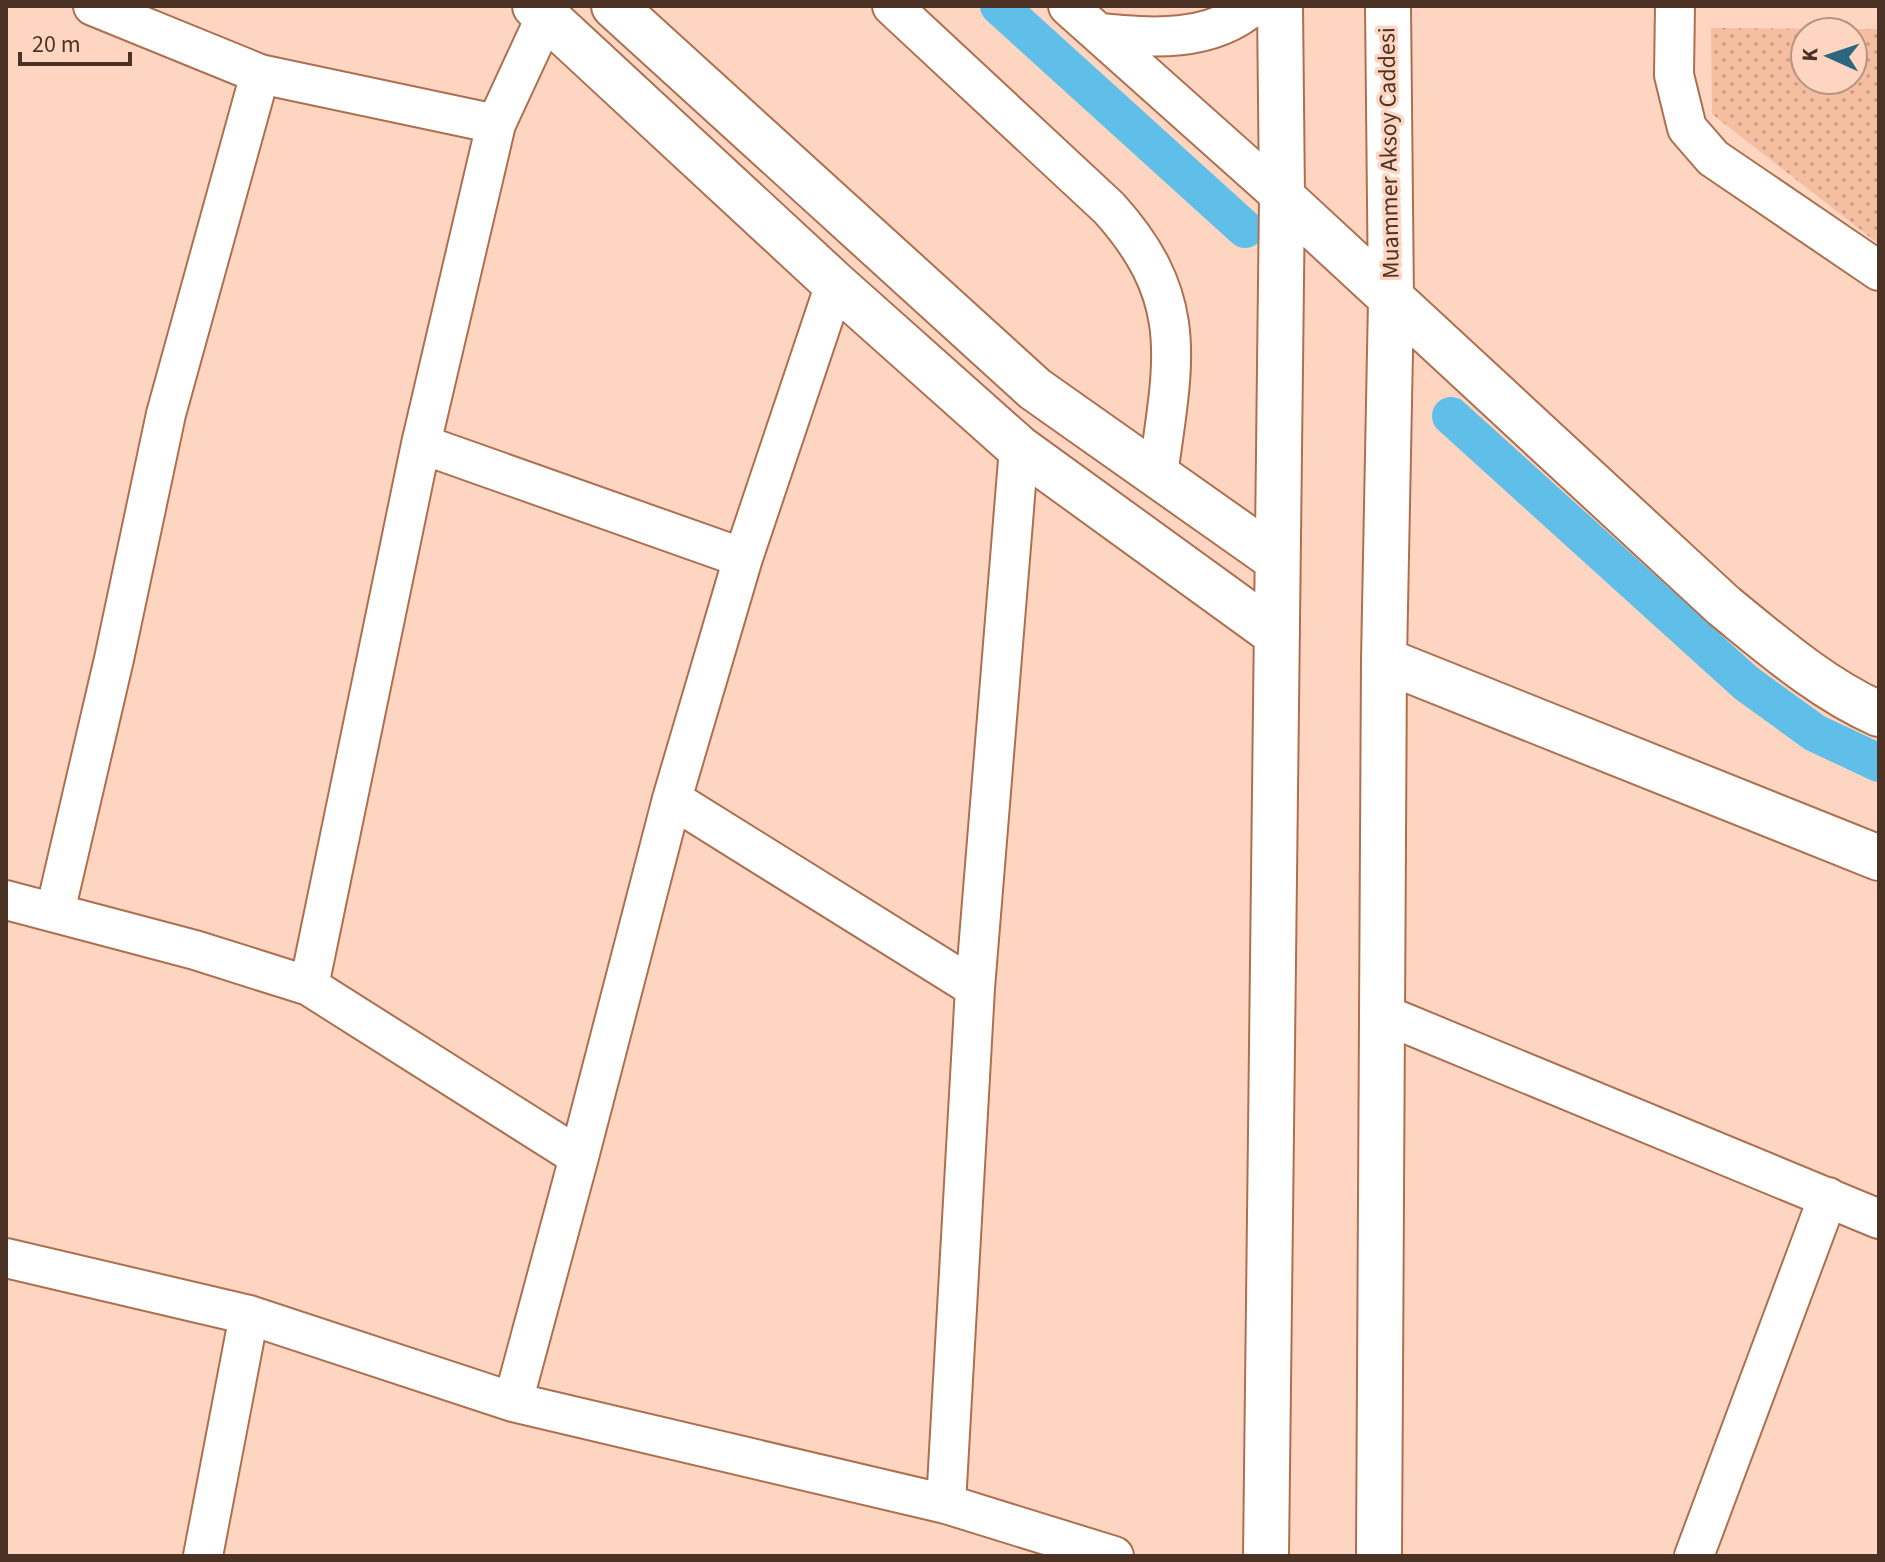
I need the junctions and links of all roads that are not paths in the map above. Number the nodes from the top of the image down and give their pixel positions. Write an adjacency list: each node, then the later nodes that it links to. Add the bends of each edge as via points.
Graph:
1 (93, 6): 11 (street)
2 (614, 6): 19 (main road, via 1035,389)
3 (892, 6): 19 (street, via 1109,208 1146,257 1172,336)
4 (1068, 6): 10 (street)
5 (1253, 6): 10 (street, via 1231,22 1196,33)
6 (1280, 6): 13 (main road)
7 (1388, 6): 16 (main road, Muammer Aksoy Caddesi)
8 (1675, 6): 14 (street, via 1674,75 1687,128 1713,158)
9 (540, 11): 12 (street); 15 (main road)
10 (1099, 33): 13 (street)
11 (260, 74): 12 (street); 28 (street, via 166,414)
12 (496, 124): 17 (street)
13 (1282, 197): 16 (main road); 21 (main road)
14 (1879, 271)
15 (835, 284): 18 (main road); 20 (street)
16 (1391, 300): 23 (main road, Muammer Aksoy Caddesi); 24 (main road, via 1724,606 1792,660)
17 (421, 444): 20 (street); 29 (street)
18 (1019, 448): 22 (main road); 30 (street)
19 (1158, 475): 21 (main road)
20 (743, 558): 25 (street)
21 (1276, 559): 22 (main road)
22 (1277, 635): 41 (main road)
23 (1384, 660): 26 (main road); 31 (main road, Muammer Aksoy Caddesi)
24 (1879, 714)
25 (672, 799): 30 (street); 32 (street)
26 (1879, 858)
27 (6, 900): 28 (street)
28 (55, 912): 29 (street)
29 (309, 986): 32 (street)
30 (975, 988): 38 (street)
31 (1383, 1014): 33 (street); 42 (main road, Muammer Aksoy Caddesi)
32 (579, 1157): 37 (street)
33 (1828, 1197): 34 (street); 43 (street)
34 (1879, 1219)
35 (6, 1258): 36 (street)
36 (249, 1315): 37 (street); 39 (street)
37 (513, 1402): 38 (street)
38 (946, 1504): 40 (street)
39 (203, 1556)
40 (1114, 1556)
41 (1266, 1556)
42 (1379, 1556)
43 (1694, 1556)

